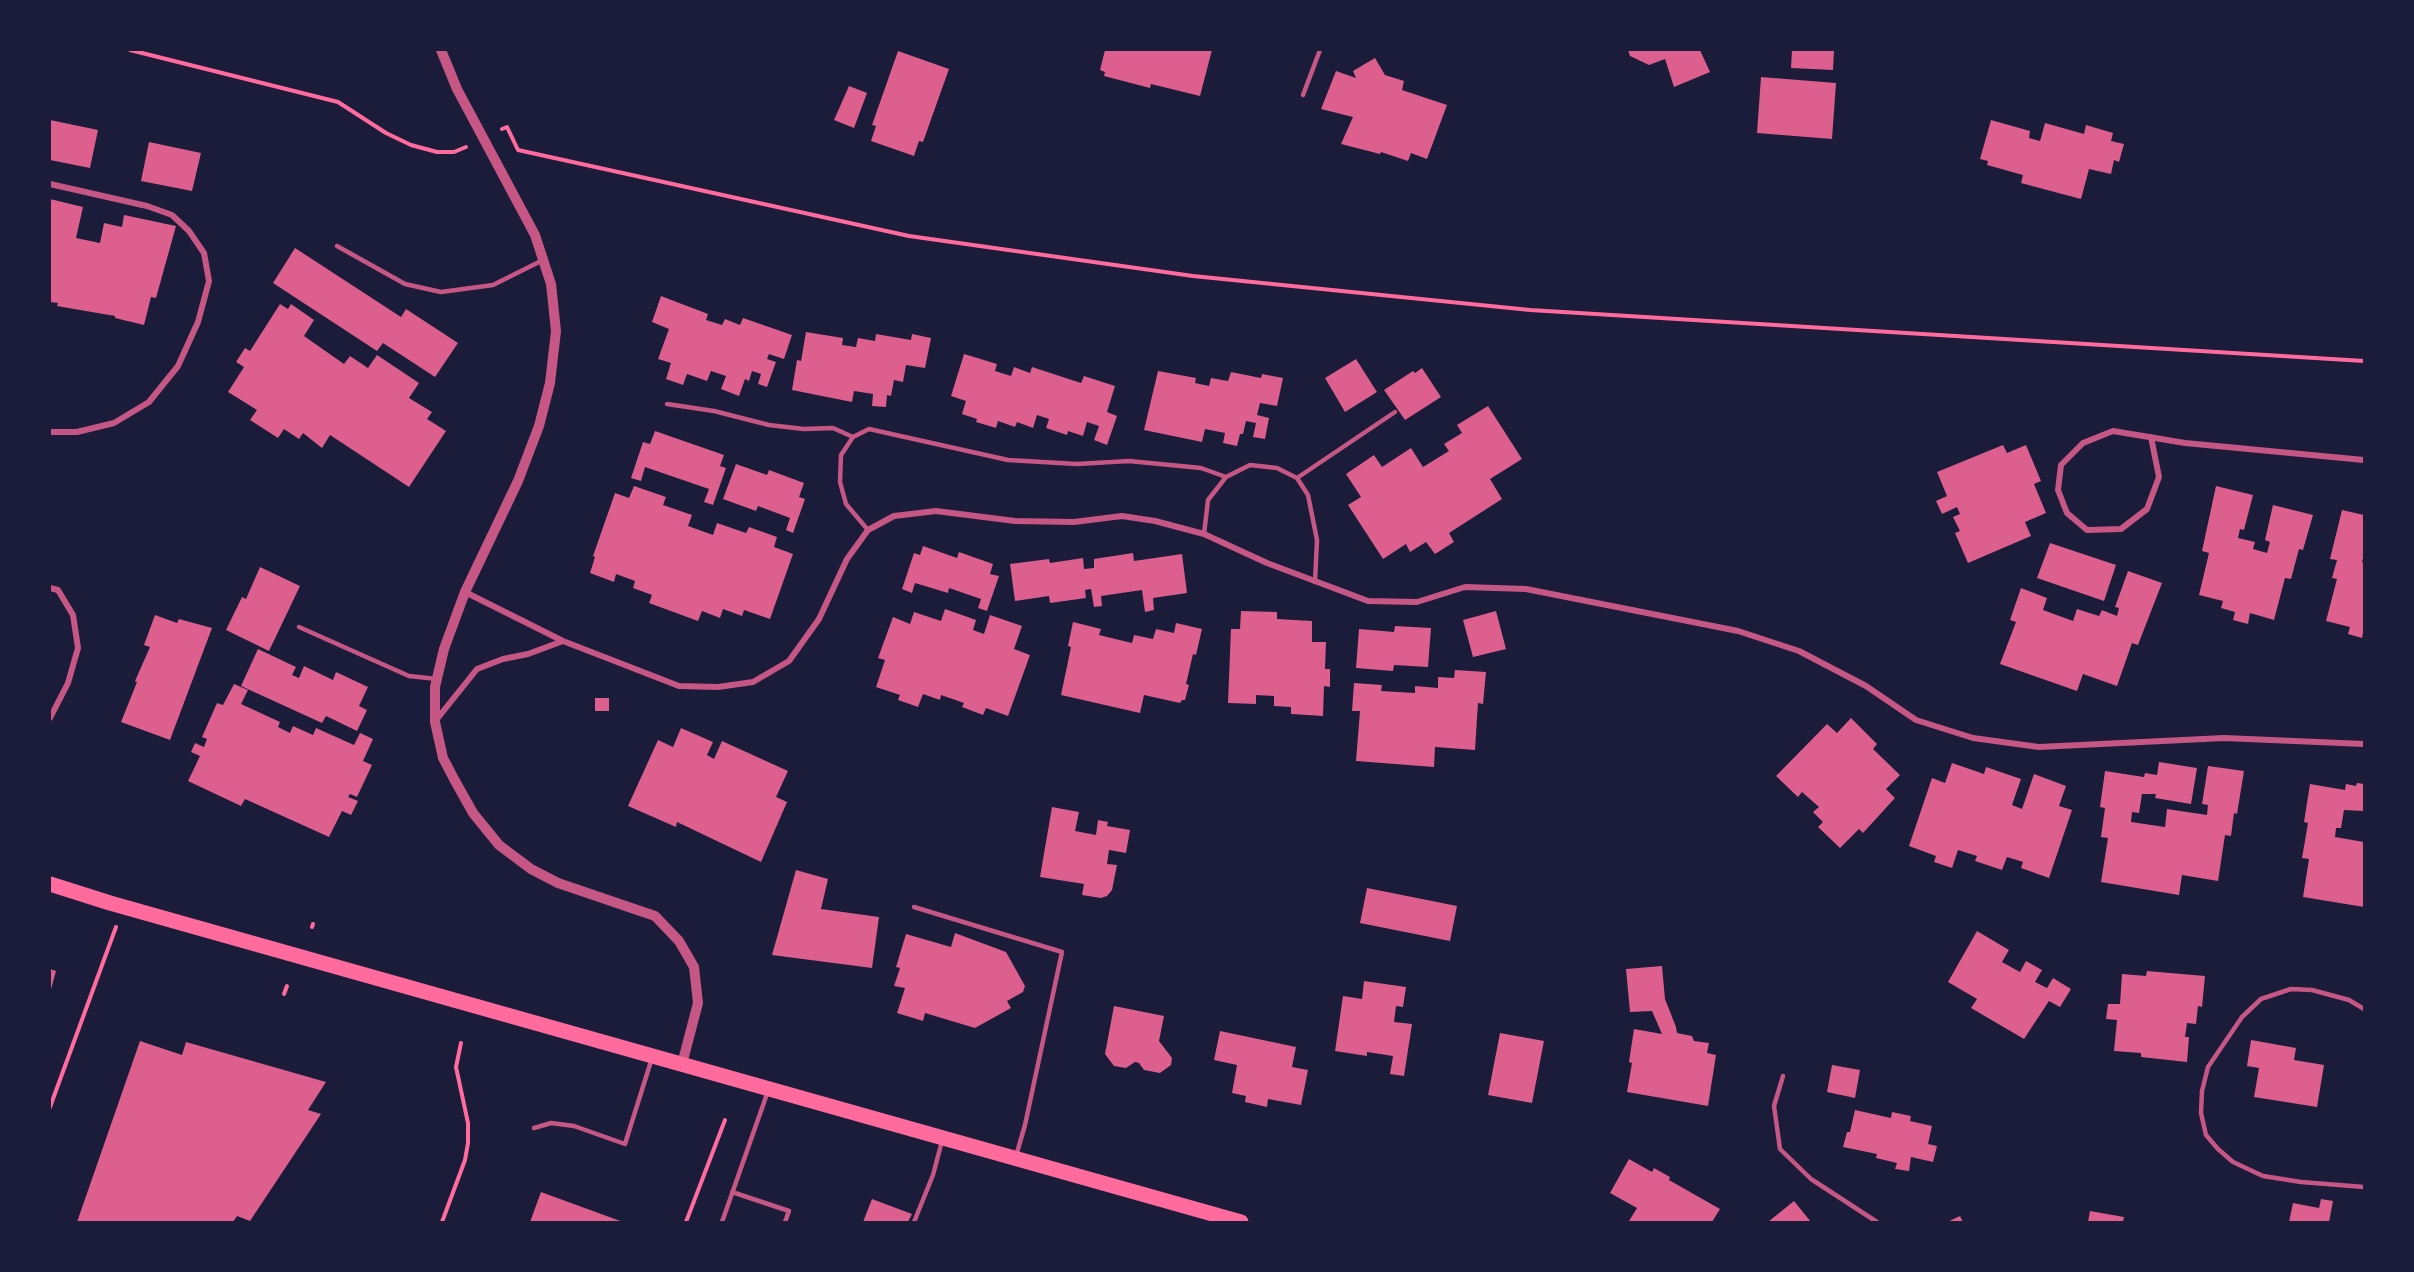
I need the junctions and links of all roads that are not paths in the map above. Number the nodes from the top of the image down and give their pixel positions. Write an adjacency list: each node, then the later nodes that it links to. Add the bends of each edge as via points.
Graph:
1 (441, 50): 6 (street, via 457,89 535,235)
2 (1320, 50): 3 (lane)
3 (1303, 95)
4 (50, 184): 9 (street, via 172,215 204,253 209,281 198,322 178,366 149,402 114,423 77,432)
5 (337, 246): 6 (lane, via 405,284 441,292 493,285)
6 (543, 260): 19 (street, via 551,284 556,332 550,383 518,481)
7 (667, 404): 10 (lane, via 769,425 832,428)
8 (1395, 412): 14 (lane)
9 (50, 432)
10 (853, 437): 13 (lane, via 868,429 1008,460 1077,464 1129,461 1202,468); 15 (lane, via 841,455 840,482 846,504)
11 (2151, 437): 11 (street, via 2113,431 2083,443 2061,465 2058,490 2067,513 2087,530 2121,530 2147,509 2159,477); 12 (street)
12 (2364, 460)
13 (1226, 477): 14 (lane, via 1250,465 1277,468); 16 (lane, via 1208,500)
14 (1297, 478): 17 (lane, via 1308,495 1317,540)
15 (868, 530): 16 (street, via 894,516 936,511 1015,521 1074,522 1122,516); 21 (street, via 847,560 819,619 789,661 753,682 718,687 679,686)
16 (1204, 534): 17 (street)
17 (1316, 582): 25 (street, via 1368,601 1417,602 1465,587 1526,589 1738,631 1799,651 1866,686 1916,720 1973,738 2039,747 2224,738)
18 (50, 588): 23 (street, via 58,590 73,615 78,648 68,682)
19 (465, 592): 21 (street); 22 (street)
20 (299, 627): 22 (lane, via 409,676)
21 (563, 641): 24 (street, via 477,669)
22 (437, 679): 24 (street)
23 (50, 718)
24 (435, 722): 30 (street, via 454,779 473,813 499,844 531,869 558,883 655,916 679,941 694,967 698,1004)
25 (2364, 744)
26 (50, 884): 29 (main road)
27 (914, 907): 35 (lane, via 1062,952)
28 (2364, 1009): 36 (lane, via 2349,1000 2312,990 2291,990 2261,999 2242,1017 2208,1067 2201,1113 2206,1135 2218,1149 2233,1162 2263,1176)
29 (652, 1056): 30 (main road); 33 (lane, via 625,1144 574,1126 551,1123)
30 (682, 1064): 32 (main road)
31 (1784, 1076): 42 (lane, via 1774,1106 1780,1149 1810,1179)
32 (769, 1088): 34 (main road); 37 (lane)
33 (534, 1128)
34 (943, 1138): 35 (main road); 40 (lane)
35 (1015, 1158): 41 (main road)
36 (2364, 1187)
37 (732, 1192): 38 (lane); 39 (lane, via 789,1211)
38 (722, 1222)
39 (785, 1222)
40 (914, 1222)
41 (1240, 1222)
42 (1877, 1222)

